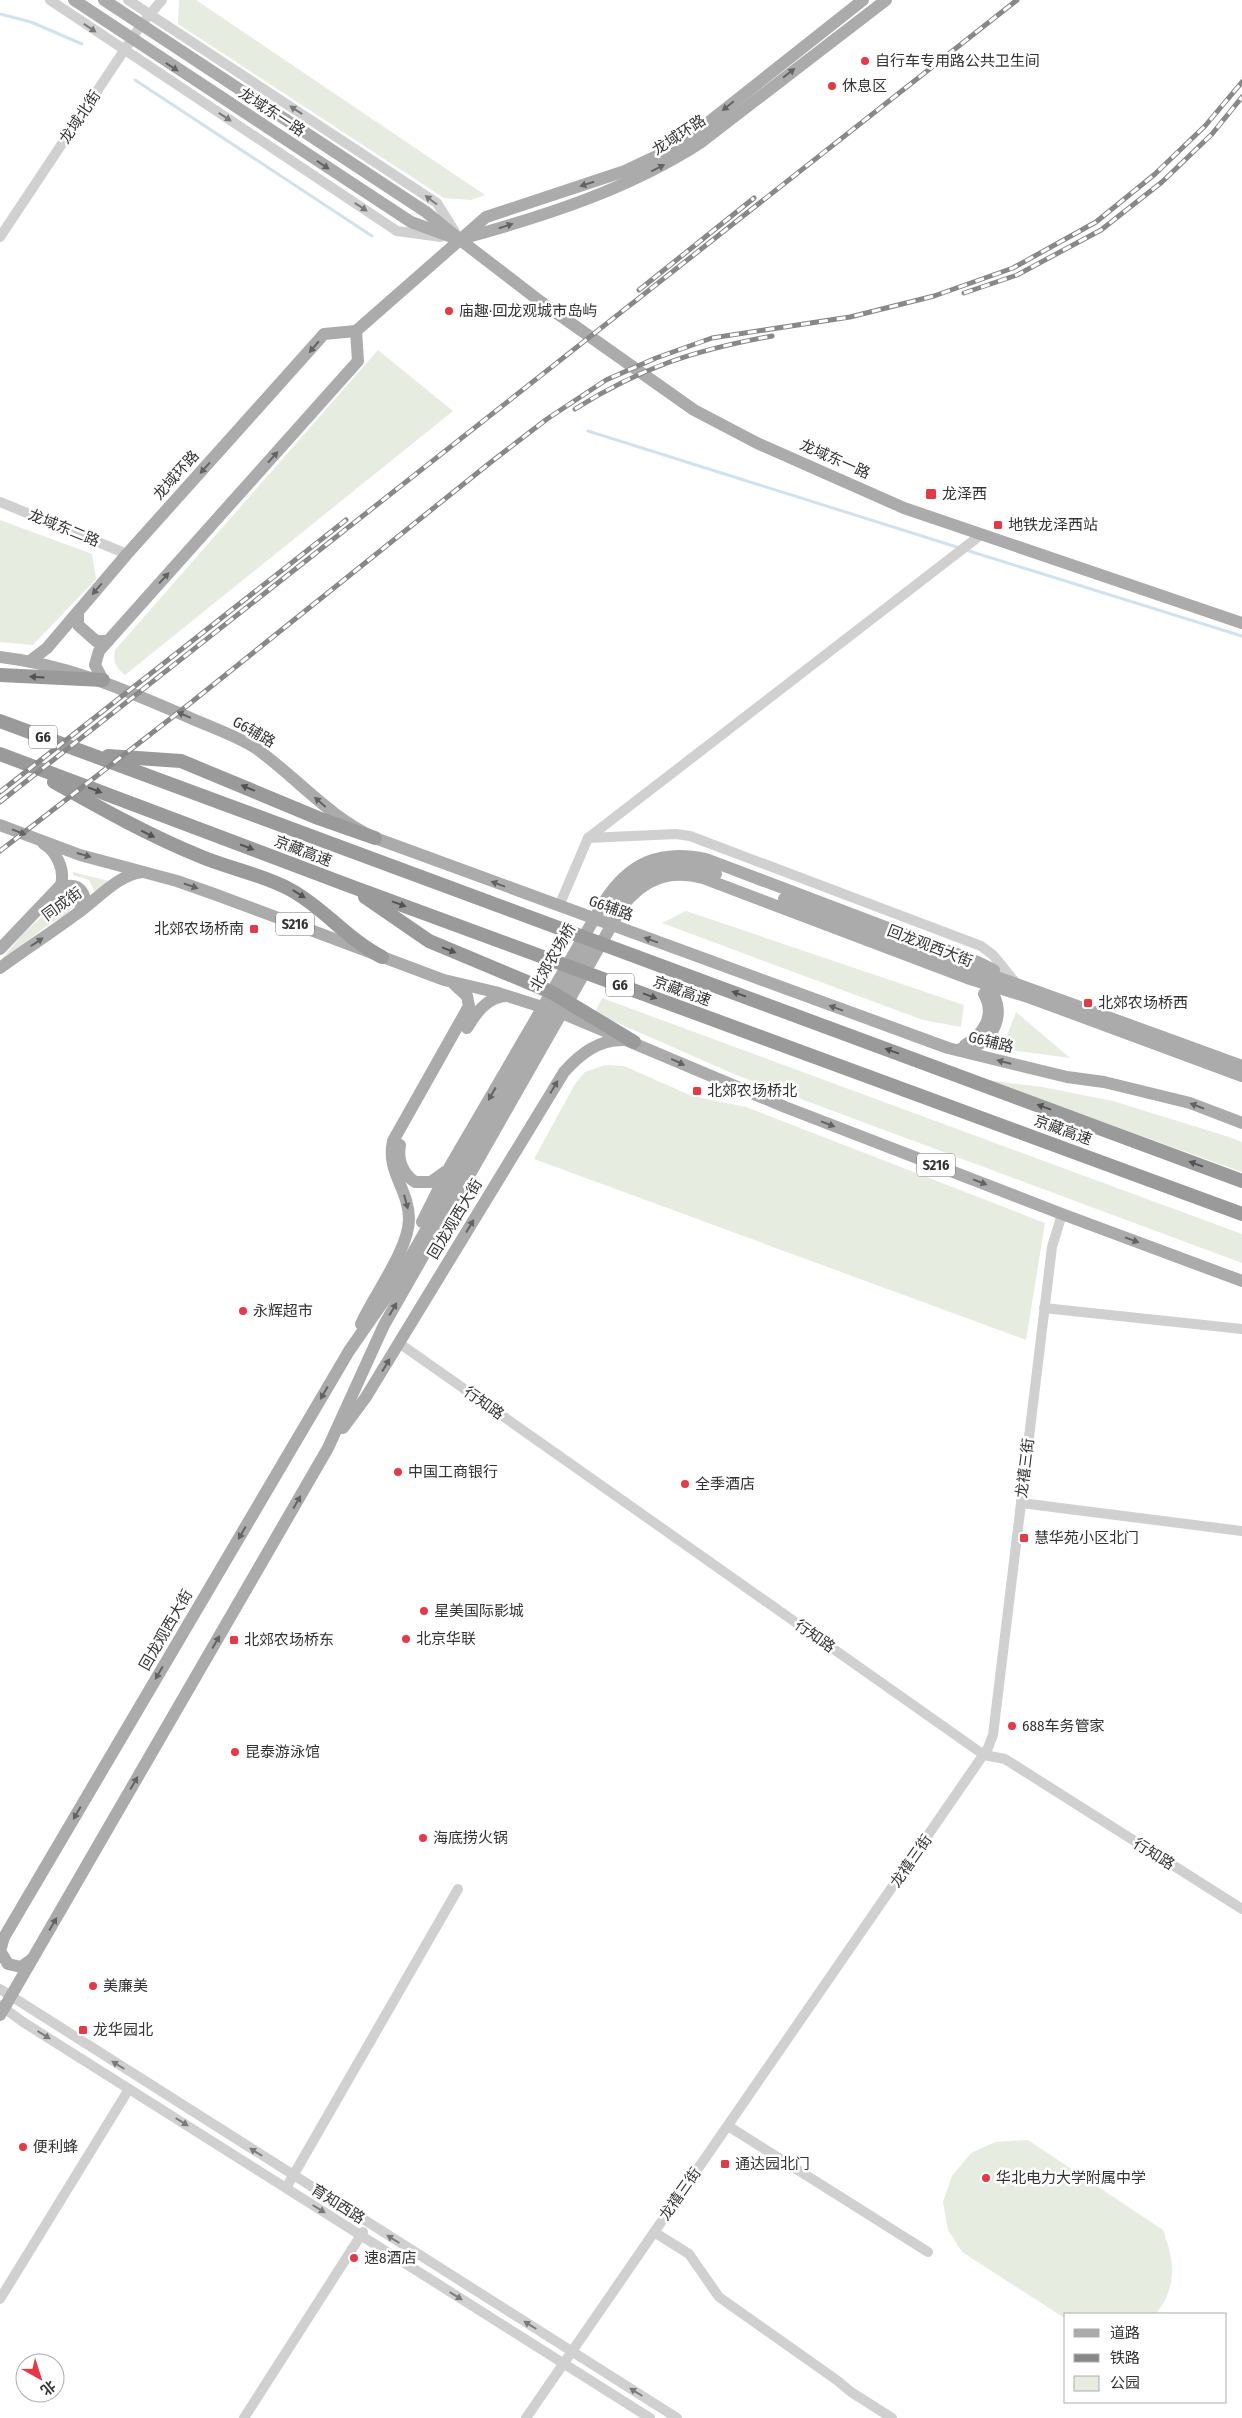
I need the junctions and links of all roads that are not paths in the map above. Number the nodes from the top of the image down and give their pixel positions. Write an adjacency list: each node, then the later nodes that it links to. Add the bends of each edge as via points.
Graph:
1 (50, 0): 10 (street, one-way to 10)
2 (74, 0): 10 (main road, 龙域东一路)
3 (104, 0): 9 (main road, 龙域东一路)
4 (128, 0): 8 (street)
5 (162, 0): 8 (street, 龙域北街)
6 (886, 0): 7 (main road, 龙域环路)
7 (867, 3): 12 (main road, 龙域环路, via 695,133 661,154 625,171 486,218)
8 (150, 14): 9 (street, 龙域北街); 12 (street, one-way to 8, via 437,203)
9 (141, 25): 10 (street, 龙域北街); 12 (main road, 龙域东一路, via 426,212)
10 (128, 45): 11 (street, 龙域北街); 12 (main road, 龙域东一路, one-way to 12, via 411,222)
11 (0, 237)
12 (459, 240): 13 (main road, 龙域环路); 15 (main road, 龙域东一路, via 694,410 757,443 904,508)
13 (356, 331): 16 (main road, 龙域环路, one-way to 16, via 324,334); 19 (main road, one-way to 13, via 358,361)
14 (0, 502): 16 (street, 龙域东二路)
15 (982, 534): 18 (main road, 龙域东一路); 30 (street)
16 (127, 554): 17 (main road, 龙域环路, one-way to 17)
17 (78, 612): 19 (main road, via 78,625 89,636 96,641); 21 (main road, 龙域环路, via 44,651)
18 (1242, 623)
19 (108, 641): 23 (main road, via 94,662)
20 (0, 657): 21 (main road, G6辅路)
21 (30, 661): 23 (main road, G6辅路)
22 (0, 675): 23 (highway, one-way to 22)
23 (103, 680): 29 (main road, G6辅路, one-way to 23, via 334,814 254,747)
24 (0, 722): 25 (highway, 京藏高速 / G6)
25 (86, 752): 29 (highway, one-way to 25, via 181,761); 53 (highway, 京藏高速 / G6, one-way to 25)
26 (0, 754): 27 (highway, 京藏高速 / G6)
27 (14, 759): 33 (highway, 京藏高速 / G6, one-way to 33); 39 (highway, one-way to 39, via 149,835 288,888)
28 (0, 825): 31 (main road, S216, one-way to 31)
29 (375, 838): 35 (main road, G6辅路, one-way to 29)
30 (588, 838): 35 (street); 43 (street, 回龙观西大街, via 690,836 981,946)
31 (38, 840): 32 (main road, S216, one-way to 32); 34 (main road, 同成街, via 47,846 60,865 63,877)
32 (145, 872): 37 (main road, 同成街, via 118,882); 39 (main road, S216, one-way to 39)
33 (350, 886): 47 (highway, one-way to 47, via 429,941 551,992); 55 (highway, 京藏高速 / G6, one-way to 55)
34 (57, 892): 37 (main road, via 71,885 84,893 84,904); 38 (main road, 同成街)
35 (559, 906): 48 (main road, G6辅路, one-way to 35)
36 (609, 912): 41 (main road, 回龙观西大街, via 654,880 672,874 692,875); 43 (main road, 回龙观西大街, via 626,888 648,871 665,865 691,866 974,970); 46 (main road); 46 (main road, 北郊农场桥)
37 (75, 916): 40 (main road, 同成街, one-way to 37)
38 (0, 949)
39 (382, 956): 42 (main road, S216)
40 (0, 968)
41 (967, 978): 44 (main road, 回龙观西大街); 48 (main road, via 985,995 989,1008 988,1022 972,1041 957,1048)
42 (444, 980): 45 (main road, S216); 61 (main road, one-way to 61, via 462,990 469,1006 393,1141 390,1159 406,1198 407,1232)
43 (1015, 982): 49 (main road, 回龙观西大街)
44 (981, 983): 48 (main road, via 996,1001 998,1011 994,1029 974,1048); 50 (main road, 回龙观西大街, via 1031,998)
45 (513, 998): 47 (main road, S216); 52 (main road, via 497,998 476,1014 401,1141 401,1166 416,1182 431,1182)
46 (544, 1025): 52 (main road, 回龙观西大街, one-way to 52); 59 (main road, 回龙观西大街, via 392,1289); 62 (main road, 回龙观西大街, one-way to 46, via 377,1338)
47 (634, 1042): 54 (main road, S216, one-way to 54, via 785,1107); 60 (main road, 回龙观西大街, one-way to 47, via 564,1072 604,1042)
48 (948, 1048): 51 (main road, G6辅路, one-way to 48, via 1181,1100)
49 (1242, 1066)
50 (1242, 1076)
51 (1242, 1123)
52 (449, 1168): 59 (main road, 回龙观西大街)
53 (1242, 1181)
54 (1062, 1214): 56 (main road, S216, one-way to 56); 57 (street, 龙禧三街, via 1053,1239)
55 (1242, 1214)
56 (1242, 1281)
57 (1044, 1308): 58 (street); 63 (street, 龙禧三街)
58 (1242, 1329)
59 (360, 1334): 61 (main road, 回龙观西大街)
60 (399, 1343): 62 (main road, 回龙观西大街, one-way to 60, via 366,1397); 65 (street, 行知路)
61 (349, 1351): 68 (main road, 回龙观西大街, one-way to 68)
62 (328, 1448): 69 (main road, 回龙观西大街, one-way to 62)
63 (1021, 1502): 64 (street); 65 (street, 龙禧三街, via 993,1736)
64 (1242, 1531)
65 (984, 1756): 67 (street, 行知路, via 1005,1760); 73 (street, 龙禧三街)
66 (458, 1889): 74 (street)
67 (1242, 1909)
68 (3, 1939): 69 (main road, via 0,1951 11,1966 25,1965)
69 (35, 1954): 70 (main road, 回龙观西大街)
70 (5, 1992): 71 (main road, 回龙观西大街); 74 (street, 育知西路, one-way to 70)
71 (1, 2009): 72 (street, 育知西路, one-way to 72)
72 (129, 2089): 75 (street, 育知西路, one-way to 75); 80 (street)
73 (728, 2126): 77 (street, 龙禧三街); 79 (street)
74 (294, 2176): 75 (street); 76 (street, 育知西路)
75 (286, 2188): 78 (street, 育知西路, one-way to 78)
76 (369, 2223): 78 (street); 81 (street, 育知西路, one-way to 76)
77 (654, 2232): 81 (street, 龙禧三街); 87 (street, via 689,2254 719,2297)
78 (361, 2236): 82 (street, 育知西路, one-way to 82); 83 (street)
79 (928, 2252)
80 (0, 2299)
81 (572, 2351): 82 (street, 龙禧三街); 86 (street, 育知西路, one-way to 81)
82 (563, 2364): 84 (street, 龙禧三街); 85 (street, 育知西路)
83 (244, 2418)
84 (526, 2418)
85 (650, 2418)
86 (677, 2418)
87 (892, 2418)

